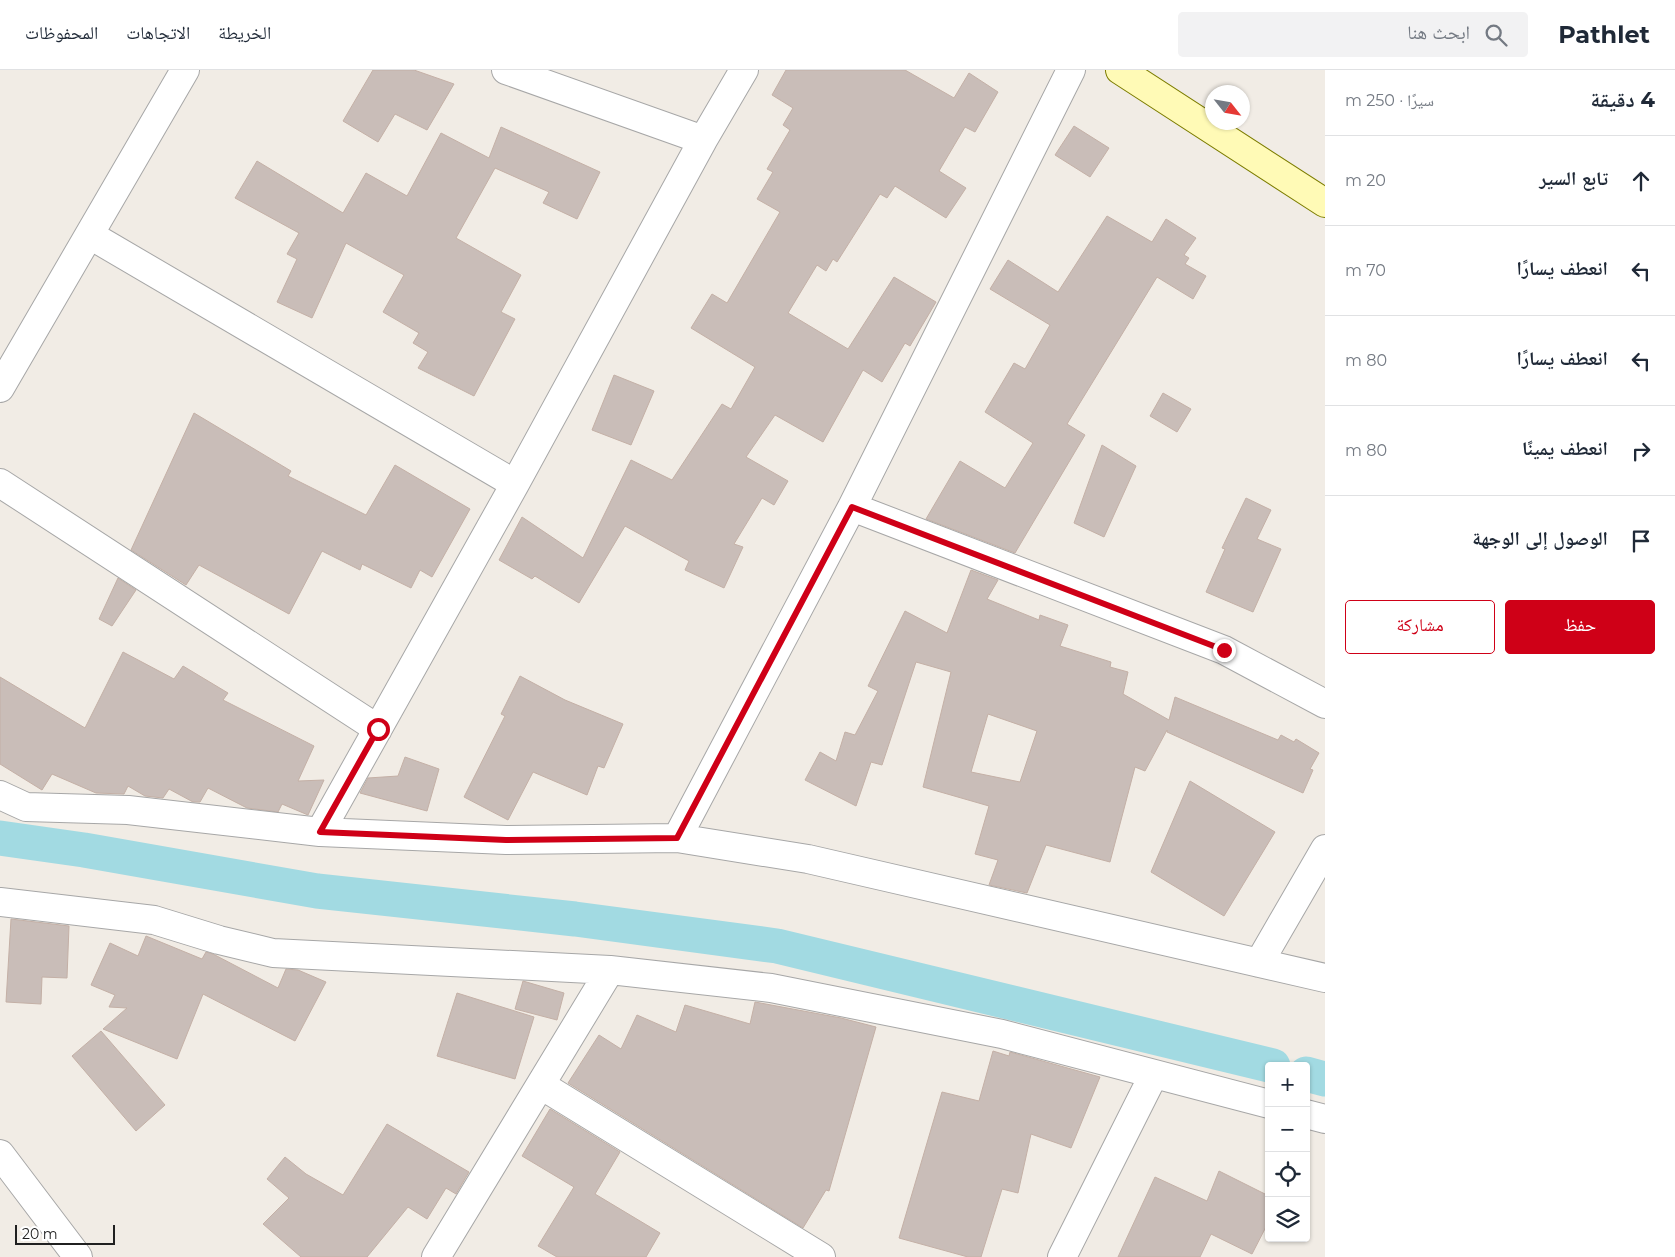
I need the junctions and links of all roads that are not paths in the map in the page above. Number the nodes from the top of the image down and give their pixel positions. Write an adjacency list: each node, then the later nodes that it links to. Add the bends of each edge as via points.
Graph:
1 (185, 70): 8 (street)
2 (506, 70): 6 (street)
3 (744, 70): 6 (street)
4 (1071, 70): 12 (street)
5 (1120, 70): 7 (street)
6 (703, 140): 11 (street)
7 (1325, 203)
8 (90, 235): 9 (street); 11 (street)
9 (0, 388)
10 (0, 483): 14 (street)
11 (516, 484): 14 (street)
12 (852, 507): 13 (street, via 1224,650); 17 (street)
13 (1325, 704)
14 (378, 729): 16 (street)
15 (0, 794): 16 (street, via 26,807 128,810)
16 (320, 832): 17 (street, via 506,840)
17 (677, 838): 20 (street, via 808,859)
18 (1325, 849): 20 (street)
19 (0, 902): 21 (street, via 154,920 273,953)
20 (1259, 963): 22 (street)
21 (610, 970): 23 (street, via 772,988 1002,1034); 24 (street)
22 (1325, 978)
23 (1154, 1074): 25 (street); 33 (street)
24 (541, 1085): 29 (street); 31 (street)
25 (1265, 1103)
26 (1310, 1115): 27 (street)
27 (1325, 1118)
28 (0, 1154): 30 (street)
29 (782, 1247): 32 (street)
30 (78, 1257)
31 (436, 1257)
32 (821, 1257)
33 (1062, 1257)

